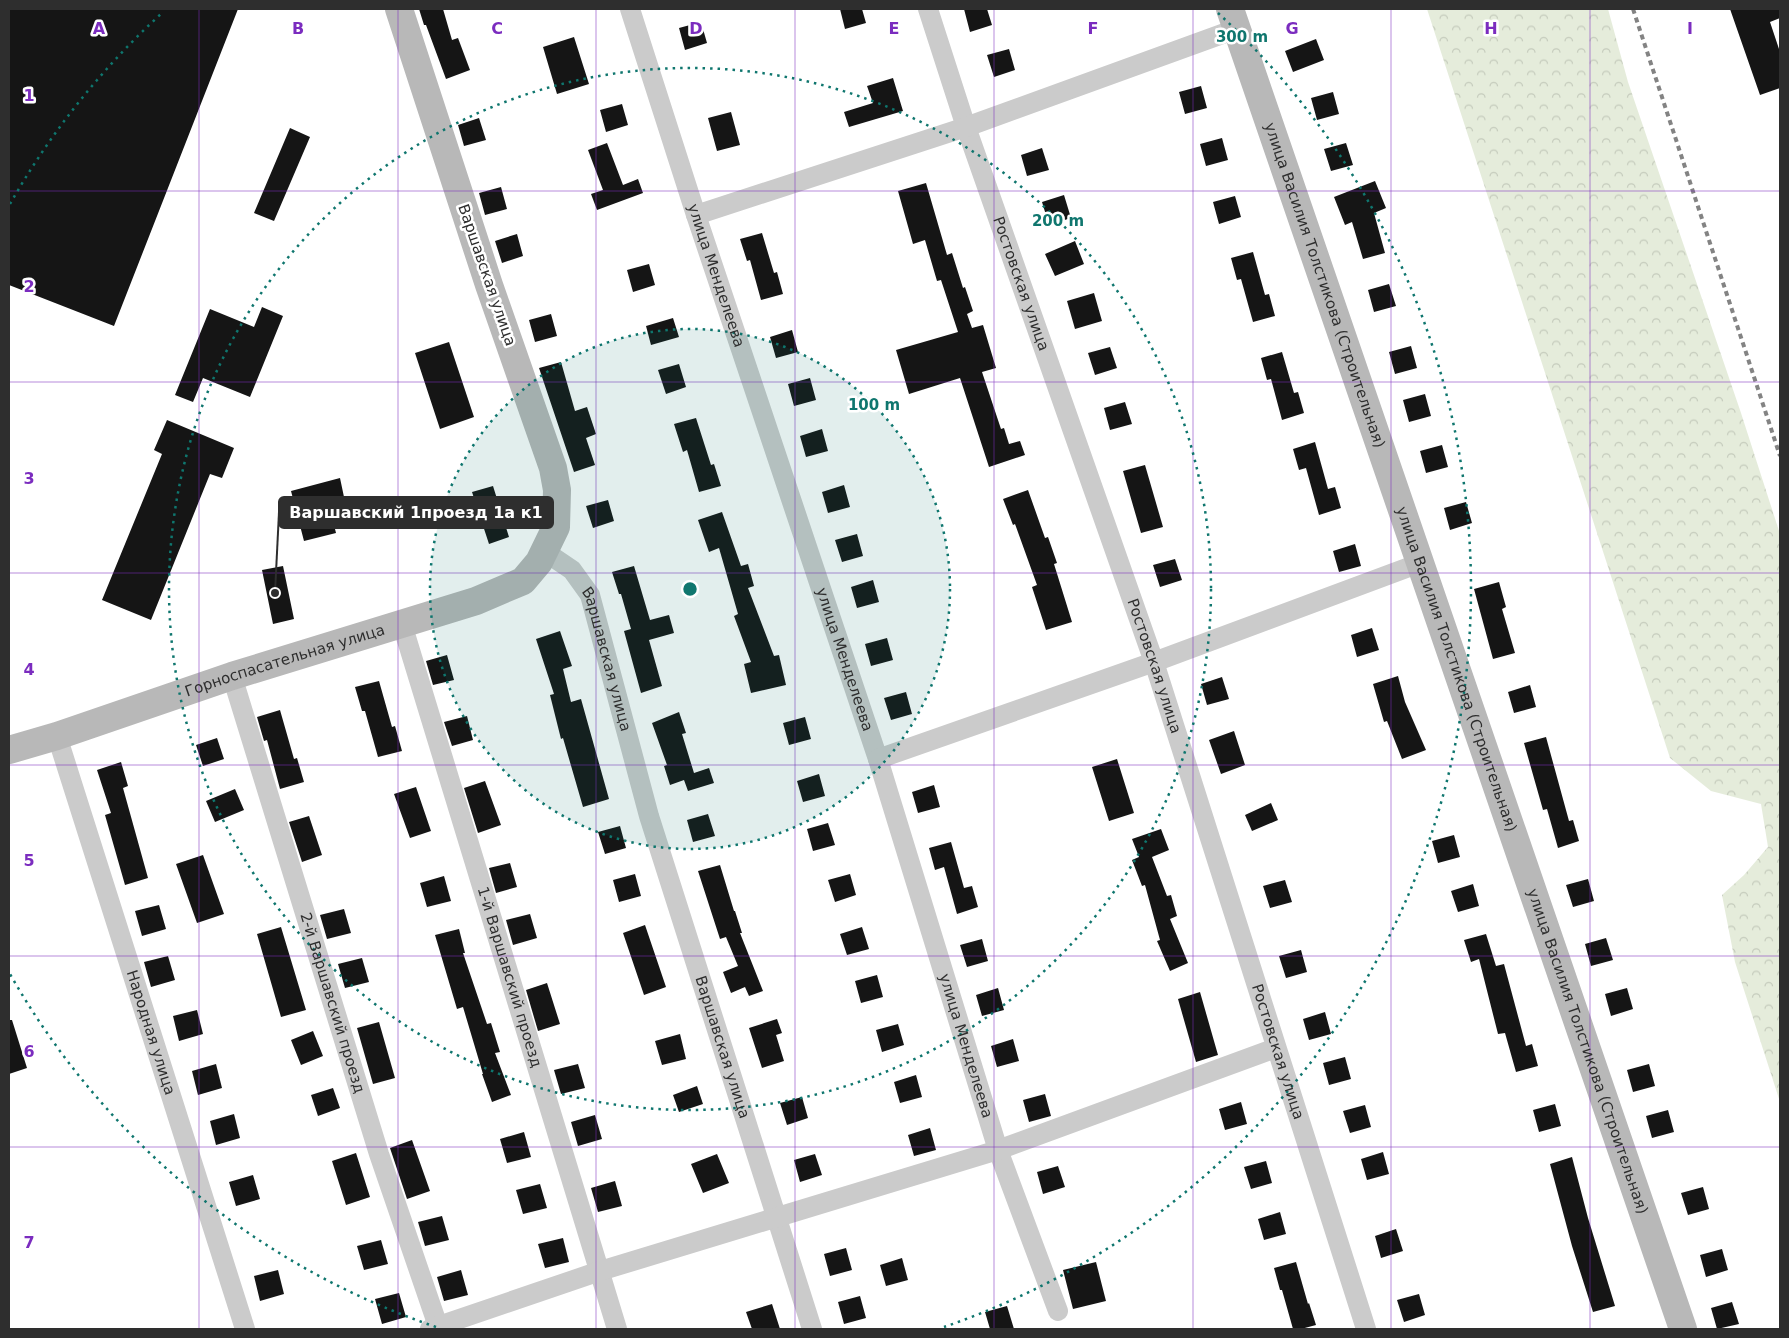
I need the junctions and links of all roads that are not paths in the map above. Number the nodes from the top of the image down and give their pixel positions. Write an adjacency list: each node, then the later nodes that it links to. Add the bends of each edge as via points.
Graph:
1 (399, 9): 7 (main road, Варшавская улица, via 553,468 557,490 556,527)
2 (630, 9): 6 (street, улица Менделеева)
3 (928, 9): 5 (street, Ростовская улица)
4 (1233, 19): 5 (street); 8 (main road, улица Василия Толстикова (Строительная))
5 (966, 126): 6 (street); 10 (street, Ростовская улица)
6 (696, 215): 14 (street, улица Менделеева)
7 (544, 550): 9 (main road, Горноспасательная улица, via 539,562 523,581 476,601); 17 (street, Варшавская улица, via 572,570 590,595 649,816)
8 (1420, 563): 10 (street); 25 (main road, улица Василия Толстикова (Строительная))
9 (402, 624): 11 (main road, Горноспасательная улица); 18 (street, 1-й Варшавский проезд)
10 (1154, 662): 14 (street); 15 (street, Ростовская улица)
11 (232, 676): 12 (main road, Горноспасательная улица); 20 (street, 2-й Варшавский проезд)
12 (57, 736): 13 (main road, Горноспасательная улица); 21 (street, Народная улица)
13 (9, 750)
14 (878, 760): 16 (street, улица Менделеева)
15 (1276, 1048): 16 (street); 24 (street, Ростовская улица)
16 (998, 1150): 17 (street); 19 (street, улица Менделеева)
17 (776, 1218): 18 (street); 23 (street, Варшавская улица)
18 (600, 1271): 20 (street); 22 (street, 1-й Варшавский проезд)
19 (1058, 1310)
20 (436, 1328)
21 (245, 1329)
22 (618, 1329)
23 (812, 1329)
24 (1366, 1329)
25 (1683, 1329)

